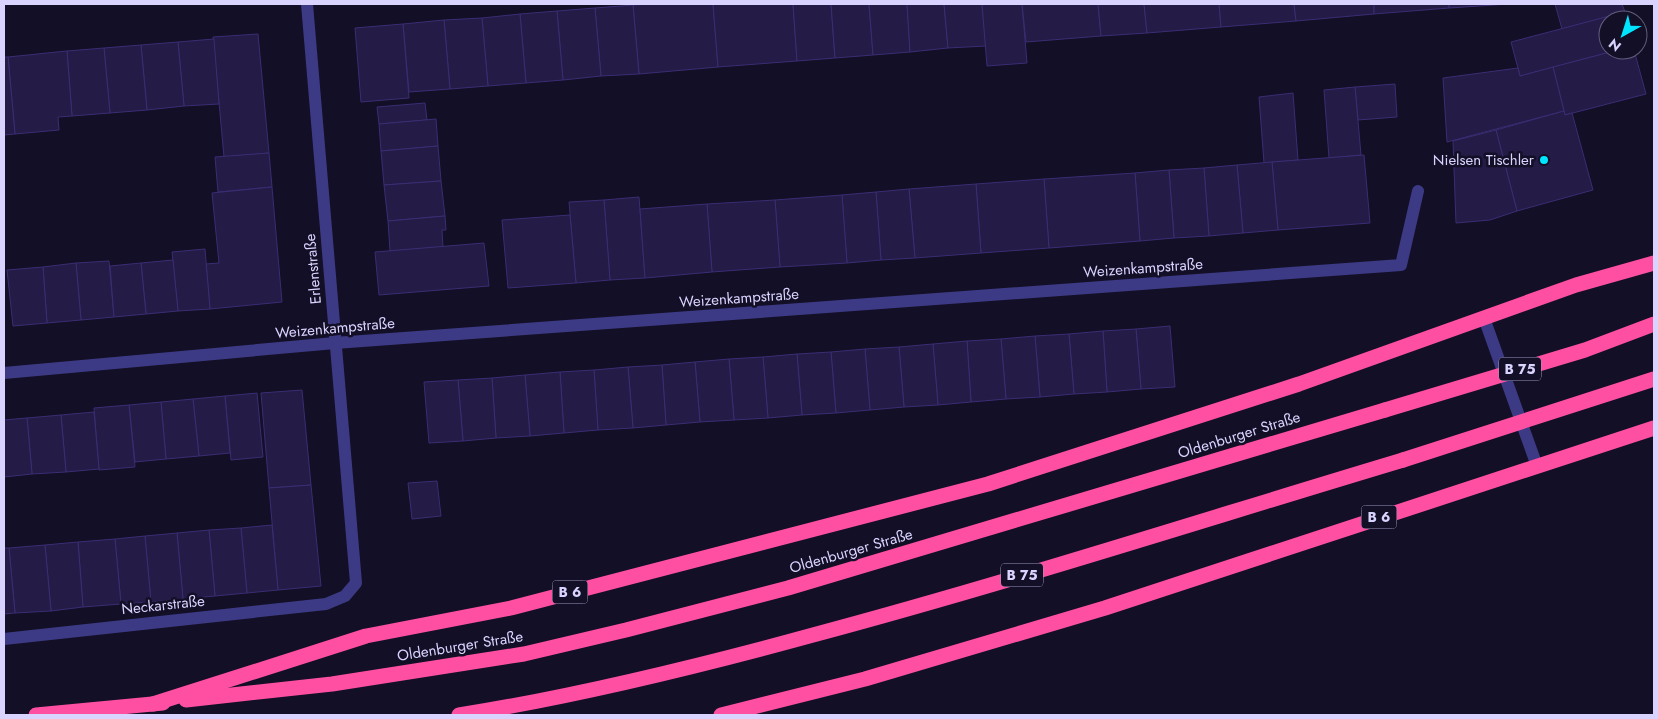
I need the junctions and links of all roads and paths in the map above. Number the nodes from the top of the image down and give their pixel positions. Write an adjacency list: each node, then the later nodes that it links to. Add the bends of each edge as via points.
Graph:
1 (307, 4): 6 (street, Erlenstraße)
2 (1418, 191): 6 (street, Weizenkampstraße, via 1401,265)
3 (1654, 264): 4 (highway, B 6, via 1576,285)
4 (1484, 318): 10 (street); 14 (highway, B 6, via 1299,384 988,484 511,608 366,636)
5 (1654, 324): 12 (highway, Oldenburger Straße / B 75, bridge, via 1585,350 1385,410 806,582)
6 (335, 343): 7 (street, Weizenkampstraße); 11 (street, Erlenstraße, via 356,583 345,596)
7 (4, 373)
8 (1654, 379): 16 (highway, B 75, bridge, via 1403,460 922,606 573,696)
9 (1654, 428): 10 (highway, B 6)
10 (1537, 466): 17 (highway, B 6, via 1105,608 865,679)
11 (326, 604): 13 (street, Neckarstraße)
12 (626, 630): 14 (highway, Oldenburger Straße / B 6, via 524,654 342,683)
13 (4, 639)
14 (153, 704): 15 (highway, Oldenburger Straße / B 6)
15 (36, 715)
16 (459, 715)
17 (721, 715)

